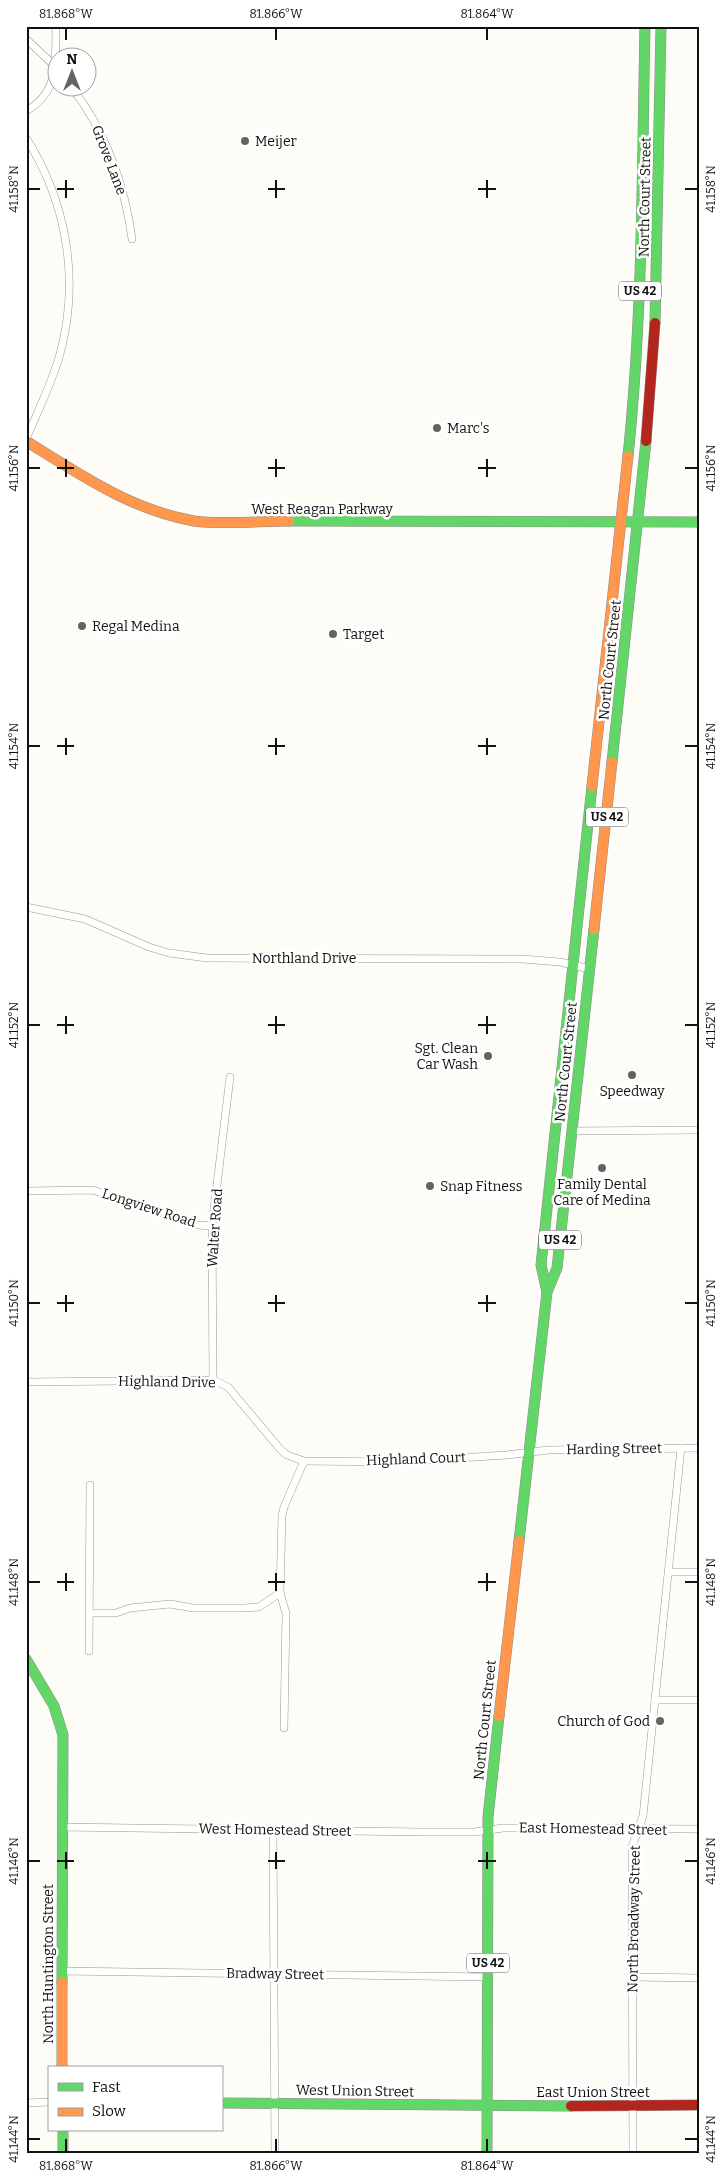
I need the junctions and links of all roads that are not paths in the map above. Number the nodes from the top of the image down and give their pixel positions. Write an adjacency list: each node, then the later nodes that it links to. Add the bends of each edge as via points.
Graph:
1 (56, 26): 5 (street)
2 (645, 26): 13 (main road, North Court Street / US 42, via 640,298)
3 (661, 26): 15 (main road, North Court Street / US 42, via 655,332)
4 (26, 39): 6 (street)
5 (56, 48)
6 (48, 60)
7 (48, 92): 9 (street, via 37,105)
8 (80, 98): 11 (street, Grove Lane, via 106,145 121,186)
9 (26, 111)
10 (26, 138): 12 (street, via 44,170 60,213 70,286 60,354)
11 (132, 239)
12 (26, 440): 13 (main road, West Reagan Parkway, via 132,504 196,521)
13 (622, 522): 15 (main road, West Reagan Parkway); 17 (main road, North Court Street / US 42)
14 (699, 522): 15 (main road, West Reagan Parkway)
15 (638, 523): 18 (main road, North Court Street / US 42)
16 (26, 906): 17 (street, Northland Drive, via 85,919 149,947 193,957 513,959)
17 (572, 965): 18 (street, Northland Drive); 24 (main road, North Court Street / US 42, via 540,1265)
18 (590, 969): 21 (main road, North Court Street / US 42)
19 (230, 1077): 23 (street, Walter Road)
20 (699, 1130): 21 (street)
21 (572, 1131): 24 (main road, North Court Street / US 42, via 557,1268)
22 (26, 1191): 23 (street, Longview Road, via 93,1190)
23 (212, 1226): 25 (street, Walter Road)
24 (546, 1292): 29 (main road, North Court Street / US 42)
25 (213, 1380): 26 (street, Highland Drive); 30 (street, Highland Drive, via 228,1387 286,1455)
26 (26, 1382)
27 (681, 1448): 28 (street, Harding Street); 29 (street, Harding Street); 32 (street, North Broadway Street)
28 (699, 1448)
29 (529, 1452): 30 (street, Highland Court, via 395,1462); 45 (main road, North Court Street / US 42)
30 (304, 1461): 34 (street, via 284,1507)
31 (90, 1485): 35 (street)
32 (669, 1572): 33 (street); 38 (street, North Broadway Street)
33 (699, 1572)
34 (280, 1593): 35 (street, via 259,1607 193,1608 170,1604 130,1608 116,1613); 40 (street, via 286,1613)
35 (89, 1613): 36 (street)
36 (89, 1651)
37 (26, 1660): 41 (main road, North Huntington Street, via 54,1706 63,1735)
38 (655, 1700): 39 (street); 42 (street, North Broadway Street, via 643,1816)
39 (699, 1700)
40 (284, 1728)
41 (62, 1826): 44 (street, West Homestead Street); 46 (main road, North Huntington Street)
42 (638, 1829): 43 (street, East Homestead Street); 45 (street, East Homestead Street); 49 (street, North Broadway Street, via 632,1847)
43 (699, 1829)
44 (274, 1830): 45 (street, West Homestead Street); 47 (street)
45 (488, 1830): 48 (main road, North Court Street / US 42)
46 (62, 1971): 47 (street, Bradway Street); 51 (main road, North Huntington Street)
47 (274, 1974): 48 (street, Bradway Street); 55 (street)
48 (488, 1978): 58 (main road, North Court Street / US 42)
49 (633, 1978): 50 (street); 57 (street, North Broadway Street)
50 (699, 1978)
51 (62, 2066)
52 (48, 2102): 53 (street)
53 (26, 2103)
54 (222, 2103): 55 (main road, West Union Street)
55 (274, 2104): 58 (main road, West Union Street); 61 (street)
56 (699, 2104): 57 (main road, East Union Street)
57 (633, 2105): 58 (main road, East Union Street); 63 (street, North Broadway Street)
58 (488, 2106): 62 (main road, North Court Street / US 42)
59 (63, 2132): 60 (main road)
60 (63, 2153)
61 (275, 2153)
62 (487, 2153)
63 (633, 2153)

